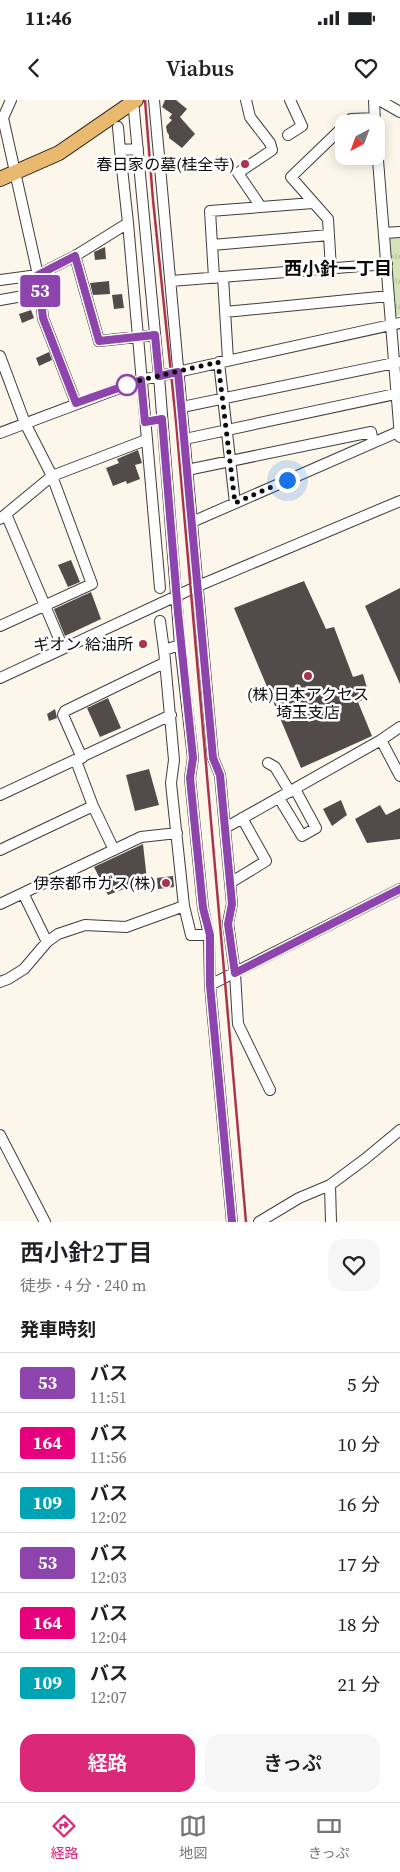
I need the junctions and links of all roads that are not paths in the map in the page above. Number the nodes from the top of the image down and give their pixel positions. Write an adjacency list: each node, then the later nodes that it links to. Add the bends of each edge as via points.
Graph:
1 (11, 100): 16 (street, via 3,118)
2 (154, 100): 31 (street)
3 (246, 100): 19 (street, via 250,117 270,142 272,150 238,173)
4 (290, 100): 11 (street, via 302,126)
5 (374, 100): 9 (street)
6 (379, 100): 8 (street)
7 (134, 101): 13 (street); 16 (main road, via 59,153)
8 (400, 112)
9 (375, 115)
10 (118, 127): 14 (street)
11 (288, 135)
12 (335, 135): 18 (street, via 291,177)
13 (138, 149): 14 (street); 37 (street)
14 (120, 150): 20 (street)
15 (378, 165): 22 (street)
16 (15, 173): 17 (main road); 28 (street)
17 (0, 179)
18 (313, 203): 19 (street); 23 (street, via 328,219)
19 (261, 207): 24 (street, via 210,211)
20 (128, 223): 25 (street); 38 (street)
21 (400, 232): 22 (street)
22 (384, 233): 26 (street)
23 (329, 235): 24 (street); 27 (street)
24 (212, 245): 29 (street)
25 (75, 256): 28 (street); 38 (street, via 99,341)
26 (386, 264): 27 (street); 33 (street)
27 (331, 269): 29 (street)
28 (38, 275): 30 (street); 32 (street)
29 (219, 278): 31 (street); 35 (street)
30 (0, 280)
31 (171, 281): 42 (street)
32 (40, 293): 34 (street); 48 (street, via 43,318)
33 (389, 296): 35 (street); 36 (street)
34 (0, 300)
35 (225, 312): 40 (street)
36 (396, 324): 40 (street); 41 (street)
37 (155, 335): 38 (street); 44 (street)
38 (138, 338): 45 (street)
39 (0, 356): 43 (street)
40 (223, 361): 42 (street); 47 (street)
41 (397, 362): 46 (street); 47 (street)
42 (178, 372): 44 (street); 49 (street)
43 (3, 375): 52 (street)
44 (159, 376): 45 (street); 50 (street)
45 (141, 380): 48 (street); 51 (street)
46 (398, 394): 53 (street); 54 (street)
47 (223, 399): 49 (street); 53 (street)
48 (76, 403): 52 (street)
49 (182, 407): 57 (street)
50 (162, 419): 51 (street); 69 (street)
51 (145, 422): 58 (street)
52 (25, 423): 55 (street); 62 (street)
53 (226, 431): 57 (street); 60 (street)
54 (400, 431): 56 (street); 59 (street)
55 (0, 433)
56 (400, 437)
57 (185, 439): 61 (street)
58 (146, 440): 62 (street); 68 (street)
59 (373, 442): 60 (street, via 371,432); 64 (street)
60 (230, 462): 61 (street); 64 (street)
61 (188, 470): 66 (street)
62 (52, 476): 65 (street); 70 (street, via 92,584)
63 (400, 500): 67 (street)
64 (235, 503): 66 (street)
65 (3, 517): 70 (street)
66 (192, 522): 67 (street)
67 (198, 586): 69 (street); 89 (street, via 213,758 220,775)
68 (160, 588)
69 (176, 597): 73 (street); 74 (street)
70 (45, 606): 72 (street); 74 (street)
71 (160, 621): 75 (street)
72 (0, 626)
73 (180, 645): 75 (street); 98 (street, via 193,758 190,778 203,908)
74 (63, 648): 77 (street)
75 (164, 650): 76 (street)
76 (164, 664): 78 (street); 81 (street, via 65,711 63,715)
77 (0, 678)
78 (171, 715): 81 (street); 90 (street, via 174,760 171,783)
79 (400, 727): 80 (street)
80 (382, 740): 83 (street); 84 (street)
81 (79, 759): 85 (street); 87 (street)
82 (268, 763): 84 (street, via 275,767)
83 (400, 776)
84 (292, 790): 86 (street); 86 (street, via 316,828 302,836)
85 (0, 795)
86 (279, 798): 88 (street)
87 (93, 806): 91 (street); 92 (street)
88 (242, 818): 89 (street); 93 (street, via 266,861)
89 (225, 828): 93 (street)
90 (177, 833): 92 (street, via 141,837); 97 (street)
91 (0, 850)
92 (114, 850): 95 (street)
93 (230, 883): 100 (street, via 232,904 228,924)
94 (400, 889): 100 (street)
95 (23, 893): 96 (street); 99 (street)
96 (0, 904)
97 (184, 906): 98 (street, via 191,935); 99 (street, via 126,927 85,925 58,934)
98 (210, 935): 102 (street)
99 (47, 942): 101 (street, via 24,969)
100 (235, 973): 102 (street); 103 (street, via 238,1024)
101 (0, 982)
102 (210, 985): 108 (street)
103 (270, 1090)
104 (400, 1130): 106 (street)
105 (0, 1135): 107 (street)
106 (330, 1185): 109 (street, via 299,1198); 110 (street)
107 (45, 1222)
108 (232, 1222)
109 (259, 1222)
110 (331, 1222)

